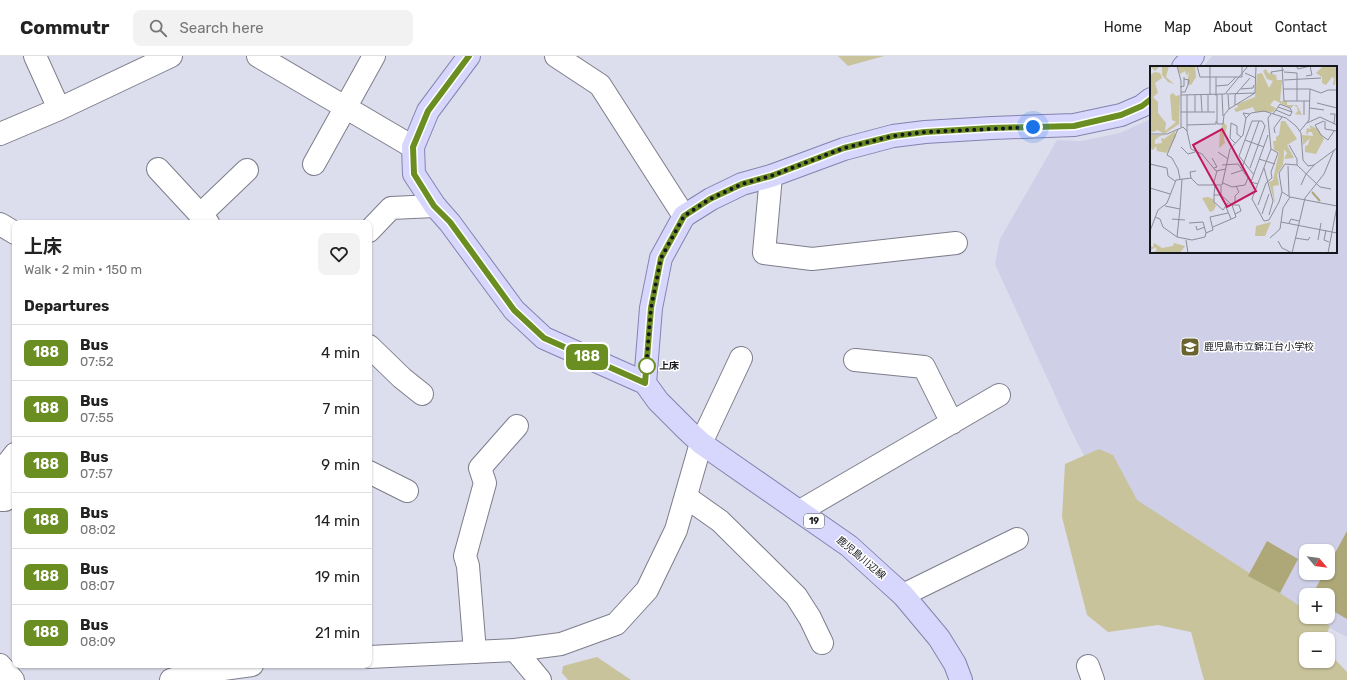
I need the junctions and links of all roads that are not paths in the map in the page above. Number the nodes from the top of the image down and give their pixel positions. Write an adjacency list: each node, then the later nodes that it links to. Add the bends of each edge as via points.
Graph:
1 (35, 56): 11 (street)
2 (171, 56): 11 (street)
3 (258, 56): 10 (street)
4 (374, 56): 10 (street)
5 (469, 56): 13 (main road, via 428,111)
6 (556, 56): 19 (street, via 600,85)
7 (1193, 56): 8 (main road)
8 (1184, 66)
9 (1150, 100): 17 (main road, via 1121,115 1074,126 984,128 893,136 844,148)
10 (345, 107): 13 (street); 14 (street)
11 (59, 109): 12 (street)
12 (0, 134)
13 (413, 147): 18 (main road, via 414,174)
14 (314, 164)
15 (158, 169): 20 (street)
16 (247, 170): 20 (street)
17 (771, 176): 19 (main road, via 742,184 710,199); 24 (street, via 764,253 812,260)
18 (434, 206): 22 (street, via 391,208); 28 (main road, via 450,222 514,310 544,338)
19 (684, 216): 28 (main road, via 661,258 651,308)
20 (204, 219)
21 (0, 224): 23 (street)
22 (372, 228)
23 (12, 231)
24 (956, 243)
25 (372, 349): 29 (street)
26 (740, 358): 33 (street)
27 (855, 360): 31 (street, via 924,367)
28 (645, 383): 33 (main road, 鹿児島川辺線 / 19, via 658,401)
29 (422, 394)
30 (999, 395): 31 (street)
31 (952, 423): 39 (street)
32 (517, 426): 44 (street, via 480,468 485,483 465,556)
33 (701, 443): 37 (street); 39 (main road, 鹿児島川辺線 / 19)
34 (12, 458): 38 (street, via 4,468 4,500)
35 (372, 474): 36 (street)
36 (407, 491)
37 (686, 498): 42 (street, via 720,521 796,596); 43 (street, via 676,530 647,590 616,624 561,644)
38 (0, 500)
39 (800, 511): 41 (main road, 鹿児島川辺線 / 19, via 849,546)
40 (1016, 539): 41 (street)
41 (903, 595): 51 (main road, 鹿児島川辺線 / 19, via 950,654)
42 (822, 643)
43 (515, 650): 44 (street); 50 (street)
44 (475, 652): 45 (street)
45 (372, 657)
46 (0, 665): 49 (street)
47 (237, 668): 48 (street)
48 (185, 678)
49 (13, 680)
50 (540, 680)
51 (960, 680)

